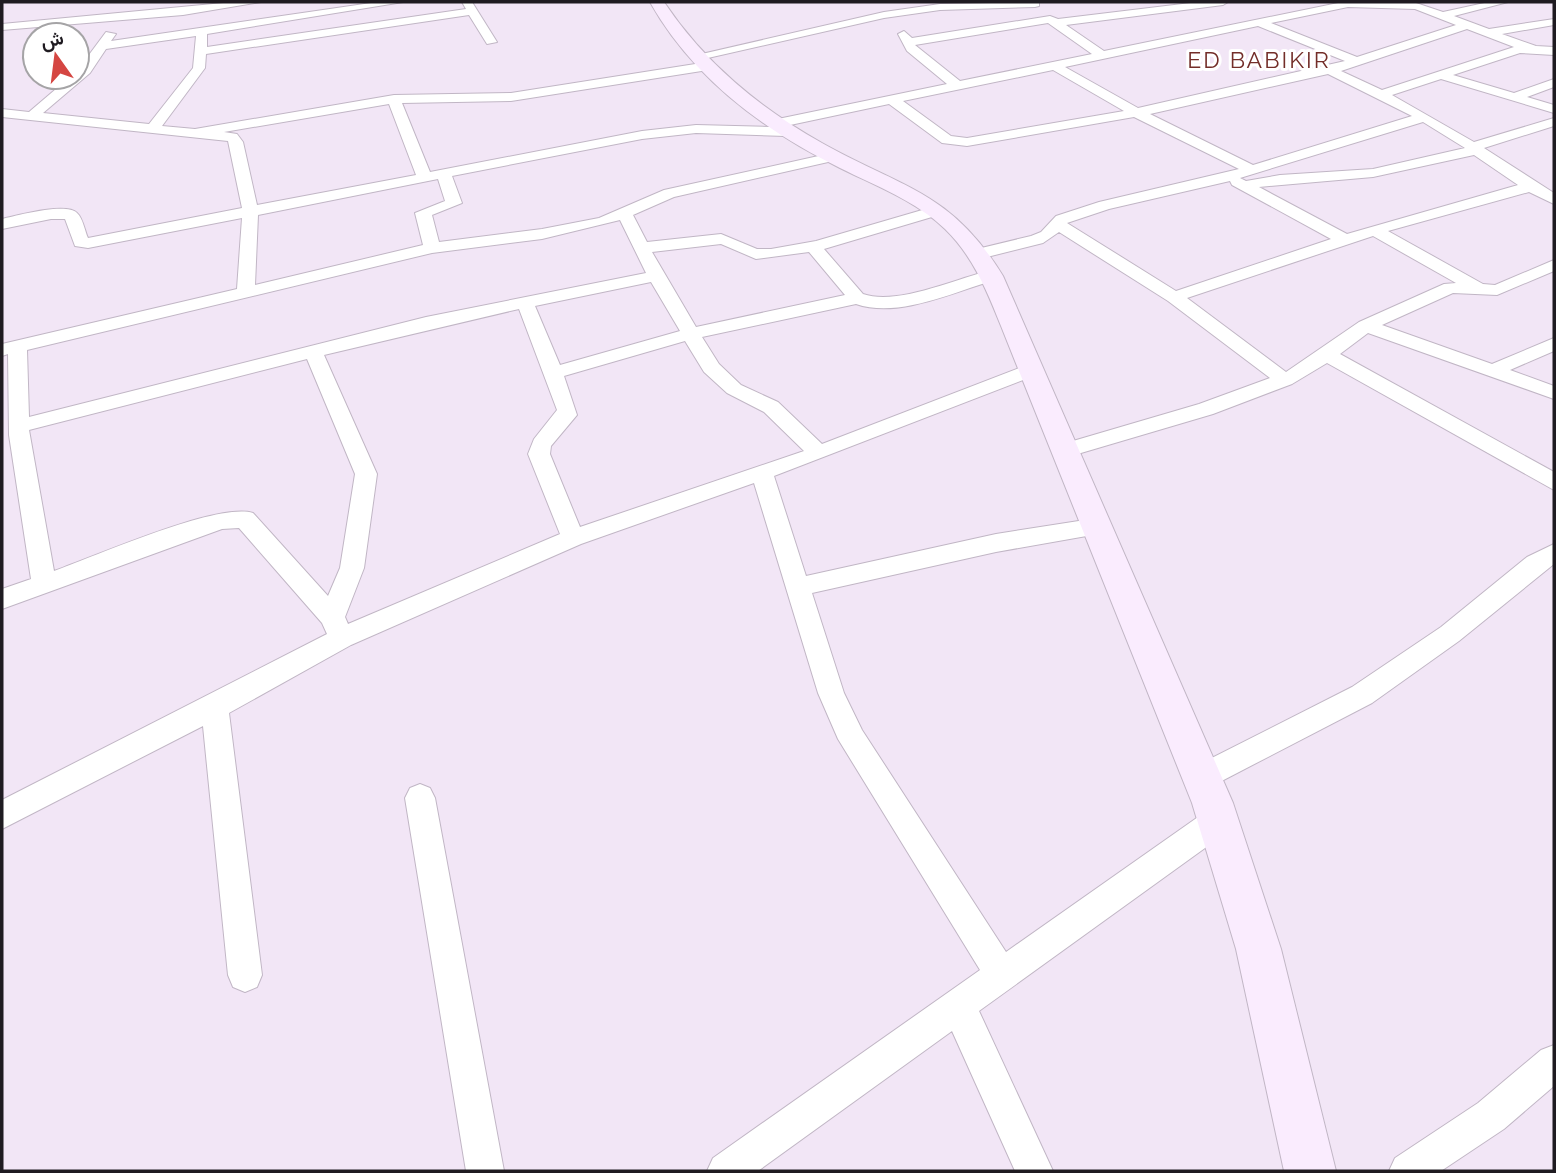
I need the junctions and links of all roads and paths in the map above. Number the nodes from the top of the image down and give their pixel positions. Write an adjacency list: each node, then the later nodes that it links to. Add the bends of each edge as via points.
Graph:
1 (129, 2): 15 (street)
2 (160, 2): 14 (street)
3 (256, 2): 13 (street)
4 (398, 2): 11 (street)
5 (657, 2): 33 (street)
6 (866, 2): 16 (street)
7 (1223, 2): 18 (street)
8 (1503, 2): 17 (street)
9 (1036, 3): 16 (street, via 940,6); 18 (street)
10 (1327, 4): 17 (street, via 1401,4); 19 (street)
11 (339, 6): 21 (street)
12 (471, 7): 26 (street); 30 (street)
13 (216, 8): 14 (street); 21 (street)
14 (183, 12): 15 (street)
15 (122, 15): 23 (street); 28 (street)
16 (884, 15): 27 (street); 33 (street)
17 (1444, 15): 22 (street)
18 (1052, 21): 27 (street); 32 (street)
19 (1257, 22): 32 (street); 34 (street)
20 (1554, 22): 25 (street)
21 (254, 23): 24 (street)
22 (1471, 24): 25 (street); 34 (street)
23 (3, 29)
24 (202, 31): 28 (street); 30 (street)
25 (1492, 32): 29 (street)
26 (491, 42)
27 (909, 42): 39 (street)
28 (103, 46): 47 (street, via 86,69)
29 (1532, 48): 31 (street); 37 (street)
30 (201, 51): 52 (street, via 199,68)
31 (1554, 51)
32 (1104, 57): 35 (street)
33 (703, 61): 42 (street, via 511,97); 51 (street)
34 (1358, 62): 36 (street)
35 (1057, 66): 39 (street); 46 (street)
36 (1331, 70): 40 (street); 46 (street)
37 (1444, 76): 40 (street); 41 (street)
38 (1554, 83): 41 (street)
39 (958, 86): 43 (street)
40 (1380, 95): 48 (street)
41 (1512, 98): 44 (street)
42 (394, 99): 53 (street); 59 (street)
43 (892, 100): 46 (street, via 956,143); 51 (street)
44 (1554, 109)
45 (2, 113): 47 (street)
46 (1137, 114): 57 (street)
47 (32, 116): 52 (street)
48 (1424, 117): 55 (street); 57 (street)
49 (1554, 122): 50 (street)
50 (1537, 127): 54 (street); 55 (street)
51 (779, 128): 56 (street); 58 (street, via 674,131)
52 (152, 130): 53 (street)
53 (200, 132): 64 (street, via 236,142)
54 (1554, 134)
55 (1474, 148): 61 (street, via 1373,173); 62 (street)
56 (832, 157): 65 (street); 66 (street, via 669,193)
57 (1252, 170): 60 (street)
58 (443, 173): 59 (street); 72 (street, via 454,203 423,214)
59 (425, 176): 64 (street)
60 (1228, 177): 61 (street); 67 (street, via 1105,205)
61 (1244, 186): 70 (street)
62 (1529, 187): 63 (street); 69 (street)
63 (1554, 199)
64 (250, 209): 68 (street, via 88,243 81,243 71,215); 77 (street)
65 (936, 211): 71 (street); 74 (street, via 958,229)
66 (624, 213): 72 (street, via 603,222 542,234); 73 (street)
67 (1056, 223): 74 (street, via 1047,235); 79 (street)
68 (2, 224)
69 (1374, 230): 70 (street); 78 (street)
70 (1346, 240): 79 (street)
71 (812, 245): 73 (street, via 757,254 721,239); 80 (street)
72 (432, 248): 77 (street)
73 (642, 248): 76 (street)
74 (986, 264): 80 (street, via 882,302); 88 (street)
75 (1554, 265): 78 (street, via 1497,290)
76 (656, 276): 81 (street); 83 (street)
77 (246, 291): 85 (street)
78 (1482, 291): 82 (street, via 1450,288)
79 (1174, 297): 91 (street)
80 (857, 298): 83 (street)
81 (524, 303): 86 (street); 90 (street)
82 (1366, 326): 87 (street); 89 (street)
83 (693, 333): 90 (street); 95 (street, via 711,368 730,386 771,407)
84 (1554, 344): 89 (street)
85 (9, 348): 93 (street)
86 (313, 352): 93 (street); 104 (street, via 366,474 352,568)
87 (1327, 355): 91 (street); 97 (street)
88 (1029, 371): 94 (street); 95 (street)
89 (1492, 371): 92 (street)
90 (553, 373): 99 (street, via 568,412 541,444 539,454)
91 (1285, 380): 94 (street)
92 (1554, 393)
93 (14, 434): 101 (street)
94 (1064, 451): 98 (street)
95 (819, 453): 96 (street)
96 (762, 473): 99 (street); 102 (street)
97 (1554, 482)
98 (1098, 526): 102 (street, via 996,543); 106 (street)
99 (573, 538): 104 (street)
100 (1554, 553): 106 (street, via 1362,695)
101 (44, 584): 103 (street); 104 (street, via 220,521 245,519)
102 (797, 587): 110 (street, via 831,694 852,739)
103 (2, 599)
104 (337, 627): 105 (street)
105 (215, 707): 108 (street); 111 (street)
106 (1202, 777): 109 (street)
107 (419, 798): 114 (street)
108 (2, 815)
109 (1219, 820): 110 (street); 117 (street, via 1262,962)
110 (1001, 974): 112 (street)
111 (245, 975)
112 (958, 1004): 115 (street); 116 (street)
113 (1554, 1063): 118 (street, via 1491,1116)
114 (485, 1171)
115 (726, 1171)
116 (1034, 1171)
117 (1310, 1171)
118 (1408, 1171)

